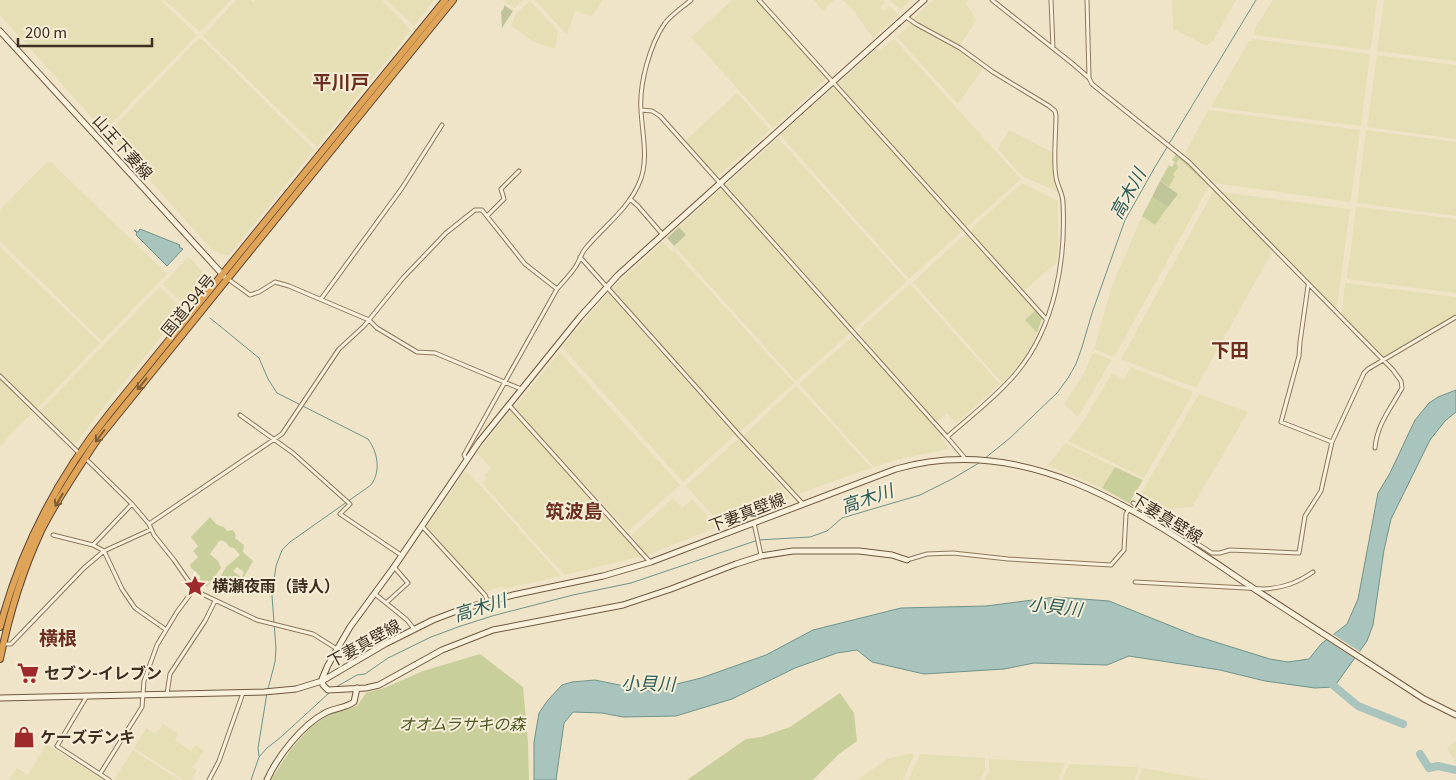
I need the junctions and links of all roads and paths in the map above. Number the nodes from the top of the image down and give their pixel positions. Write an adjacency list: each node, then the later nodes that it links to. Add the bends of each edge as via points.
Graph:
1 (445, 0): 22 (highway, 国道294号)
2 (453, 0): 22 (highway, 国道294号)
3 (691, 0): 14 (street, via 666,23 650,54)
4 (759, 0): 13 (street)
5 (924, 0): 9 (main road)
6 (992, 0): 11 (street)
7 (1051, 0): 11 (street)
8 (1088, 0): 12 (street)
9 (906, 16): 13 (main road); 28 (street, via 1055,111 1056,177 1063,201 1063,245)
10 (0, 31): 22 (main road, 山王下妻線)
11 (1053, 48): 12 (street)
12 (1089, 78): 23 (street, via 1092,84 1214,187)
13 (833, 82): 17 (main road); 28 (street)
14 (641, 110): 17 (street, via 660,116); 18 (street, via 644,162 640,181)
15 (442, 124): 26 (street, via 402,188)
16 (518, 171): 19 (street, via 501,189 504,199)
17 (720, 184): 20 (main road); 36 (street)
18 (630, 199): 20 (street); 21 (street)
19 (487, 216): 25 (street, via 525,264); 29 (street, via 482,210 475,210 446,233)
20 (663, 236): 24 (main road)
21 (580, 257): 24 (street); 25 (street)
22 (225, 276): 26 (street, via 250,295 279,282); 40 (highway, 国道294号); 41 (highway, 国道294号, one-way to 41)
23 (1308, 285): 30 (street); 38 (street, via 1299,356 1281,422)
24 (606, 288): 33 (main road); 45 (street)
25 (557, 290): 32 (street)
26 (321, 299): 29 (street)
27 (1456, 317): 30 (street)
28 (1046, 319): 36 (street, via 1033,348 1018,370)
29 (369, 320): 32 (street, via 417,352 435,354); 37 (street, via 339,349 282,434)
30 (1383, 361): 38 (street, via 1364,373); 39 (street, via 1399,377 1402,388 1380,425)
31 (0, 376): 40 (street)
32 (504, 381): 33 (street); 42 (street, via 464,455)
33 (522, 389): 34 (main road)
34 (509, 405): 42 (main road); 58 (street)
35 (240, 415): 37 (street)
36 (947, 437): 43 (street)
37 (275, 438): 48 (street); 55 (street, via 350,504 340,514)
38 (1332, 442): 46 (street, via 1321,491 1306,513 1300,551 1296,554 1230,550 1212,553)
39 (1375, 448)
40 (79, 453): 41 (street); 68 (highway, 国道294号, via 35,529)
41 (85, 458): 44 (street); 71 (highway, 国道294号, one-way to 71, via 41,532 18,590)
42 (467, 460): 49 (main road)
43 (966, 460): 45 (main road, 下妻真壁線, via 907,466); 47 (main road, 下妻真壁線, via 998,462 1042,471 1074,482)
44 (132, 504): 48 (street); 53 (street)
45 (803, 504): 50 (main road, 下妻真壁線)
46 (1133, 504)
47 (1129, 509): 57 (street, via 1124,550 1111,565 953,553 927,554); 63 (main road, 下妻真壁線)
48 (149, 524): 51 (street)
49 (422, 526): 55 (main road); 66 (street)
50 (755, 526): 56 (street); 58 (main road, 下妻真壁線)
51 (150, 530): 54 (street); 62 (street)
52 (53, 535): 53 (street)
53 (93, 545): 54 (street)
54 (104, 550): 70 (street, via 135,608); 71 (street, via 11,644)
55 (402, 556): 59 (main road)
56 (761, 556): 57 (main road, via 793,551 860,550); 75 (main road, via 623,604 493,630 442,650 385,682)
57 (907, 560)
58 (650, 562): 66 (main road, 下妻真壁線)
59 (394, 567): 64 (main road); 67 (street, via 408,583)
60 (1313, 572): 63 (street, via 1293,584)
61 (1135, 582): 63 (street)
62 (194, 589): 65 (street); 70 (street)
63 (1255, 589): 81 (main road, 下妻真壁線, via 1424,699)
64 (375, 594): 67 (street); 72 (main road)
65 (214, 601): 72 (street, via 267,623 312,634); 78 (street, via 205,621 170,674)
66 (488, 602): 69 (main road, 下妻真壁線, via 442,616)
67 (386, 603): 69 (street)
68 (0, 627)
69 (414, 629): 74 (main road, 下妻真壁線)
70 (165, 630): 77 (street, via 144,681)
71 (3, 644): 73 (highway, 国道294号)
72 (337, 649): 74 (main road)
73 (0, 659)
74 (322, 681): 75 (main road, via 328,690); 76 (main road, 下妻真壁線, via 296,689)
75 (358, 688): 85 (main road, via 354,702 323,714 294,740)
76 (243, 692): 78 (main road, 下妻真壁線); 84 (street)
77 (144, 694): 78 (main road, 下妻真壁線); 79 (main road, 下妻真壁線); 82 (street, via 142,707)
78 (167, 694)
79 (88, 696): 80 (main road, 下妻真壁線); 82 (street, via 57,746)
80 (0, 698)
81 (1456, 715)
82 (100, 774): 83 (street)
83 (109, 780)
84 (210, 780)
85 (267, 780)

